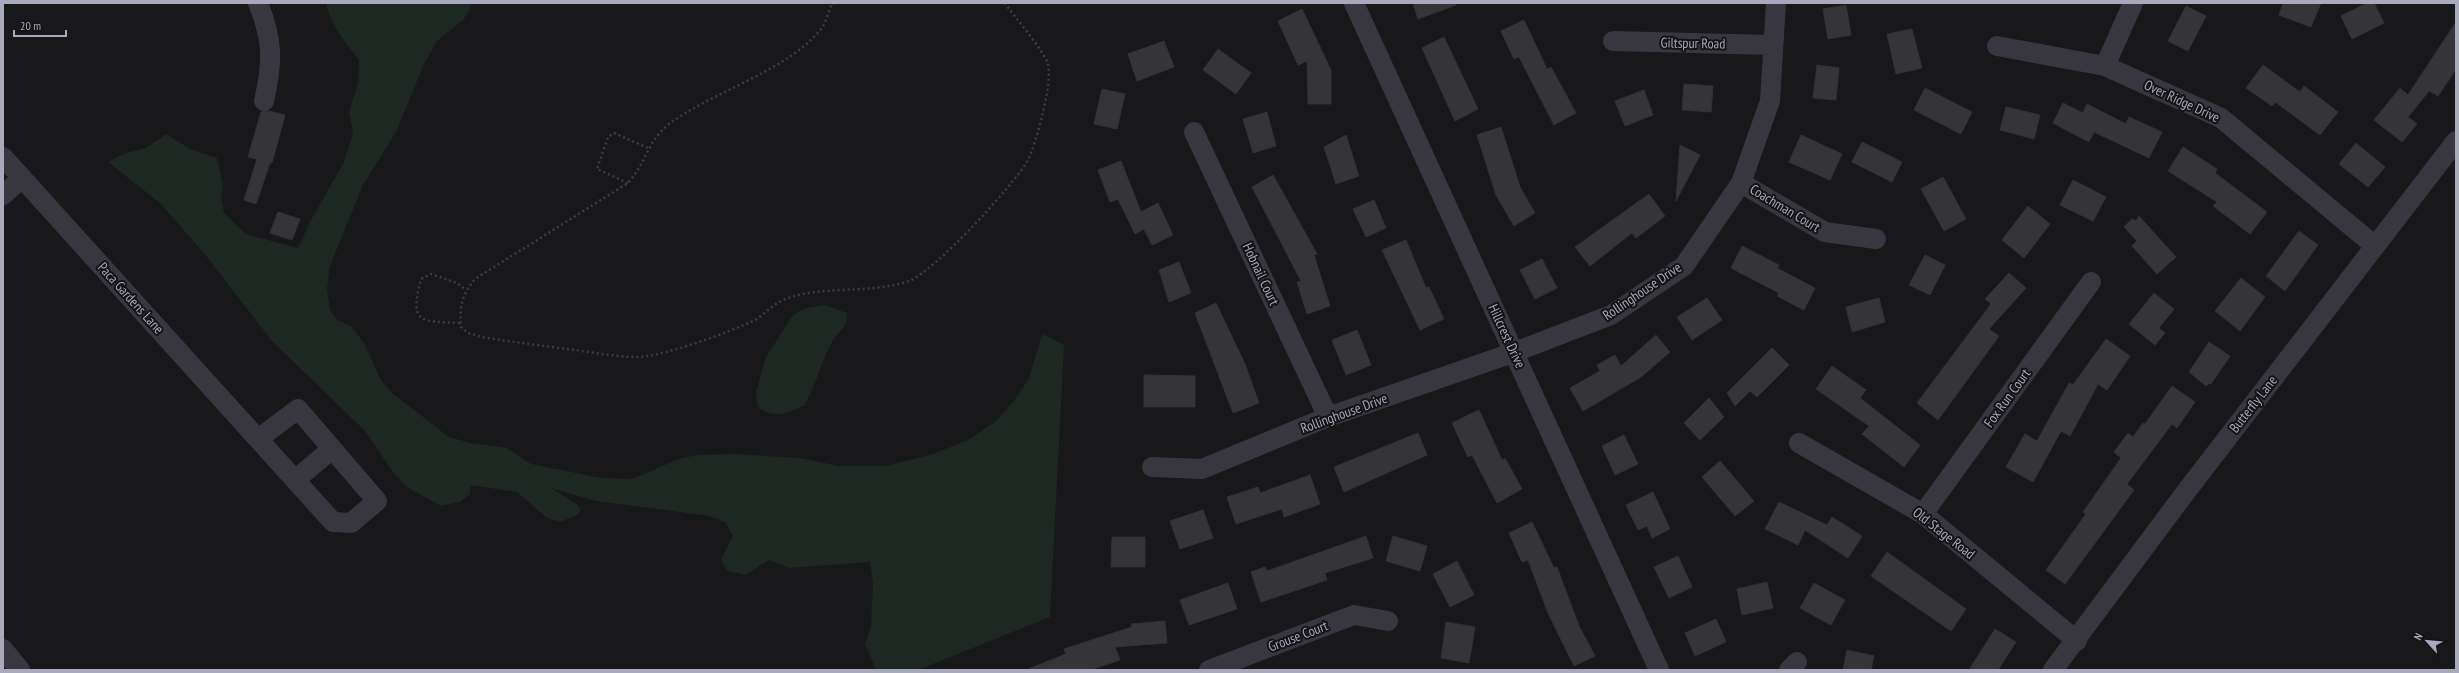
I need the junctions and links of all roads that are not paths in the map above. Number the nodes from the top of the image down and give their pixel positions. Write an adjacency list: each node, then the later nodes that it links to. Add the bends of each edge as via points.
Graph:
1 (258, 3): 9 (street, via 272,55)
2 (1354, 3): 19 (street, Hillcrest Drive)
3 (1776, 3): 6 (street, Rollinghouse Drive)
4 (2134, 3): 8 (street)
5 (1612, 41): 6 (street, Giltspur Road)
6 (1773, 44): 14 (street, Rollinghouse Drive, via 1770,101)
7 (1997, 46): 8 (street, Over Ridge Drive)
8 (2105, 66): 17 (street, Over Ridge Drive, via 2221,118)
9 (264, 100)
10 (1194, 132): 20 (street, Hobnail Court)
11 (2456, 140): 17 (street, Butterfly Lane)
12 (3, 157): 13 (street, Paca Gardens Lane)
13 (22, 178): 15 (street); 21 (street, Paca Gardens Lane)
14 (1742, 183): 16 (street, Coachman Court, via 1825,232); 19 (street, Rollinghouse Drive, via 1684,266 1611,315)
15 (3, 195)
16 (1876, 239)
17 (2375, 246): 28 (street, Butterfly Lane, via 2185,493)
18 (2091, 282): 26 (street, Fox Run Court)
19 (1515, 352): 20 (street, Rollinghouse Drive); 32 (street, Hillcrest Drive)
20 (1328, 417): 24 (street, Rollinghouse Drive, via 1202,469)
21 (258, 439): 23 (street, Paca Gardens Lane, via 298,409); 25 (street, Paca Gardens Lane)
22 (1799, 443): 26 (street, Old Stage Road)
23 (332, 449): 25 (street); 25 (street, Paca Gardens Lane, via 377,501 351,523 333,522)
24 (1152, 467)
25 (295, 480)
26 (1923, 514): 28 (street, Old Stage Road)
27 (1388, 621): 31 (street, Grouse Court, via 1354,615)
28 (2077, 641): 33 (street, Butterfly Lane)
29 (3, 649): 30 (street)
30 (20, 670)
31 (1209, 670)
32 (1659, 670)
33 (2054, 670)

